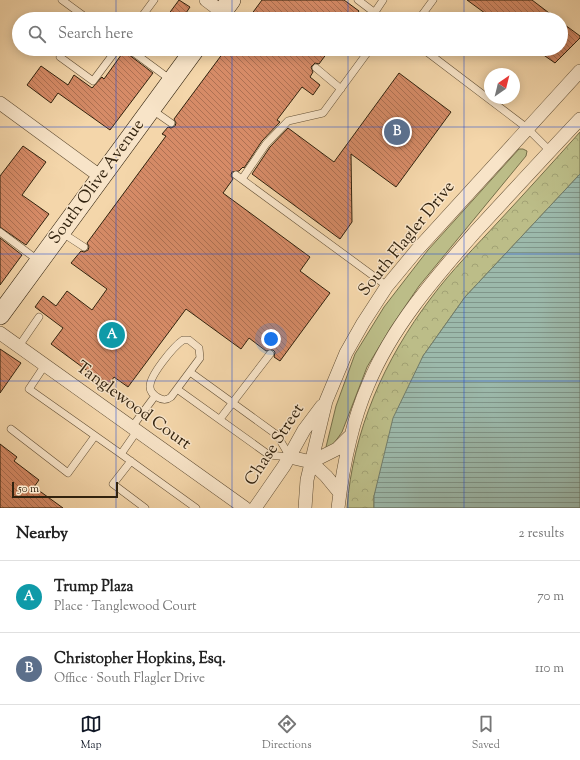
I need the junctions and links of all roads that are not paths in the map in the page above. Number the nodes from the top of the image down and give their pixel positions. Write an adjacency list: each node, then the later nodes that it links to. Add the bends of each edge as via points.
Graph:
1 (62, 0): 7 (lane)
2 (154, 0): 8 (lane)
3 (206, 0): 9 (street)
4 (358, 0): 10 (lane)
5 (383, 0): 10 (lane)
6 (433, 0): 11 (lane)
7 (78, 12)
8 (145, 12)
9 (226, 12)
10 (375, 12)
11 (425, 12)
12 (112, 56): 17 (lane, via 93,81)
13 (139, 56): 20 (lane)
14 (190, 56): 20 (street, South Olive Avenue)
15 (365, 56): 21 (lane)
16 (432, 56): 26 (lane)
17 (60, 57)
18 (316, 68): 21 (lane)
19 (580, 71): 26 (street, South Flagler Drive)
20 (172, 80): 23 (street, South Olive Avenue)
21 (341, 89): 33 (lane, via 323,113 288,121 239,177)
22 (0, 103): 28 (street)
23 (151, 109): 25 (lane); 28 (street, South Olive Avenue)
24 (580, 119): 27 (street)
25 (171, 123)
26 (527, 128): 27 (lane); 33 (street, South Flagler Drive)
27 (550, 151): 49 (street, via 438,274 412,307 368,385)
28 (101, 177): 30 (street, South Olive Avenue)
29 (0, 232): 32 (lane)
30 (61, 232): 31 (lane); 32 (street, South Olive Avenue)
31 (84, 247)
32 (39, 261): 34 (street, South Olive Avenue)
33 (387, 286): 43 (street, South Flagler Drive, via 346,353)
34 (0, 315)
35 (39, 317): 37 (lane)
36 (0, 333): 37 (street, Tanglewood Court)
37 (18, 346): 39 (street, Tanglewood Court)
38 (270, 354): 44 (lane)
39 (45, 365): 47 (street, Tanglewood Court); 48 (lane, via 29,389)
40 (190, 372): 41 (lane); 42 (lane, via 200,358 199,348 189,340 183,340 176,344 151,379 150,388); 44 (lane)
41 (177, 389): 42 (lane, via 167,400); 45 (lane)
42 (155, 396): 47 (lane)
43 (326, 401): 51 (street, Chase Street, via 304,430); 53 (street, South Flagler Drive)
44 (232, 403): 45 (lane); 51 (lane, via 277,436)
45 (220, 419): 51 (lane, via 269,455)
46 (11, 429): 48 (lane, via 68,473)
47 (135, 429): 50 (lane); 57 (street, Tanglewood Court)
48 (95, 436): 50 (lane)
49 (351, 436): 53 (street, via 337,449); 54 (street)
50 (121, 454): 52 (lane)
51 (290, 457): 53 (street); 58 (street, Chase Street)
52 (131, 461): 55 (lane, via 113,484); 56 (lane)
53 (311, 462): 54 (street); 59 (street, South Flagler Drive)
54 (340, 493): 60 (street)
55 (145, 508)
56 (196, 508)
57 (245, 508)
58 (255, 508)
59 (305, 508)
60 (338, 508)

